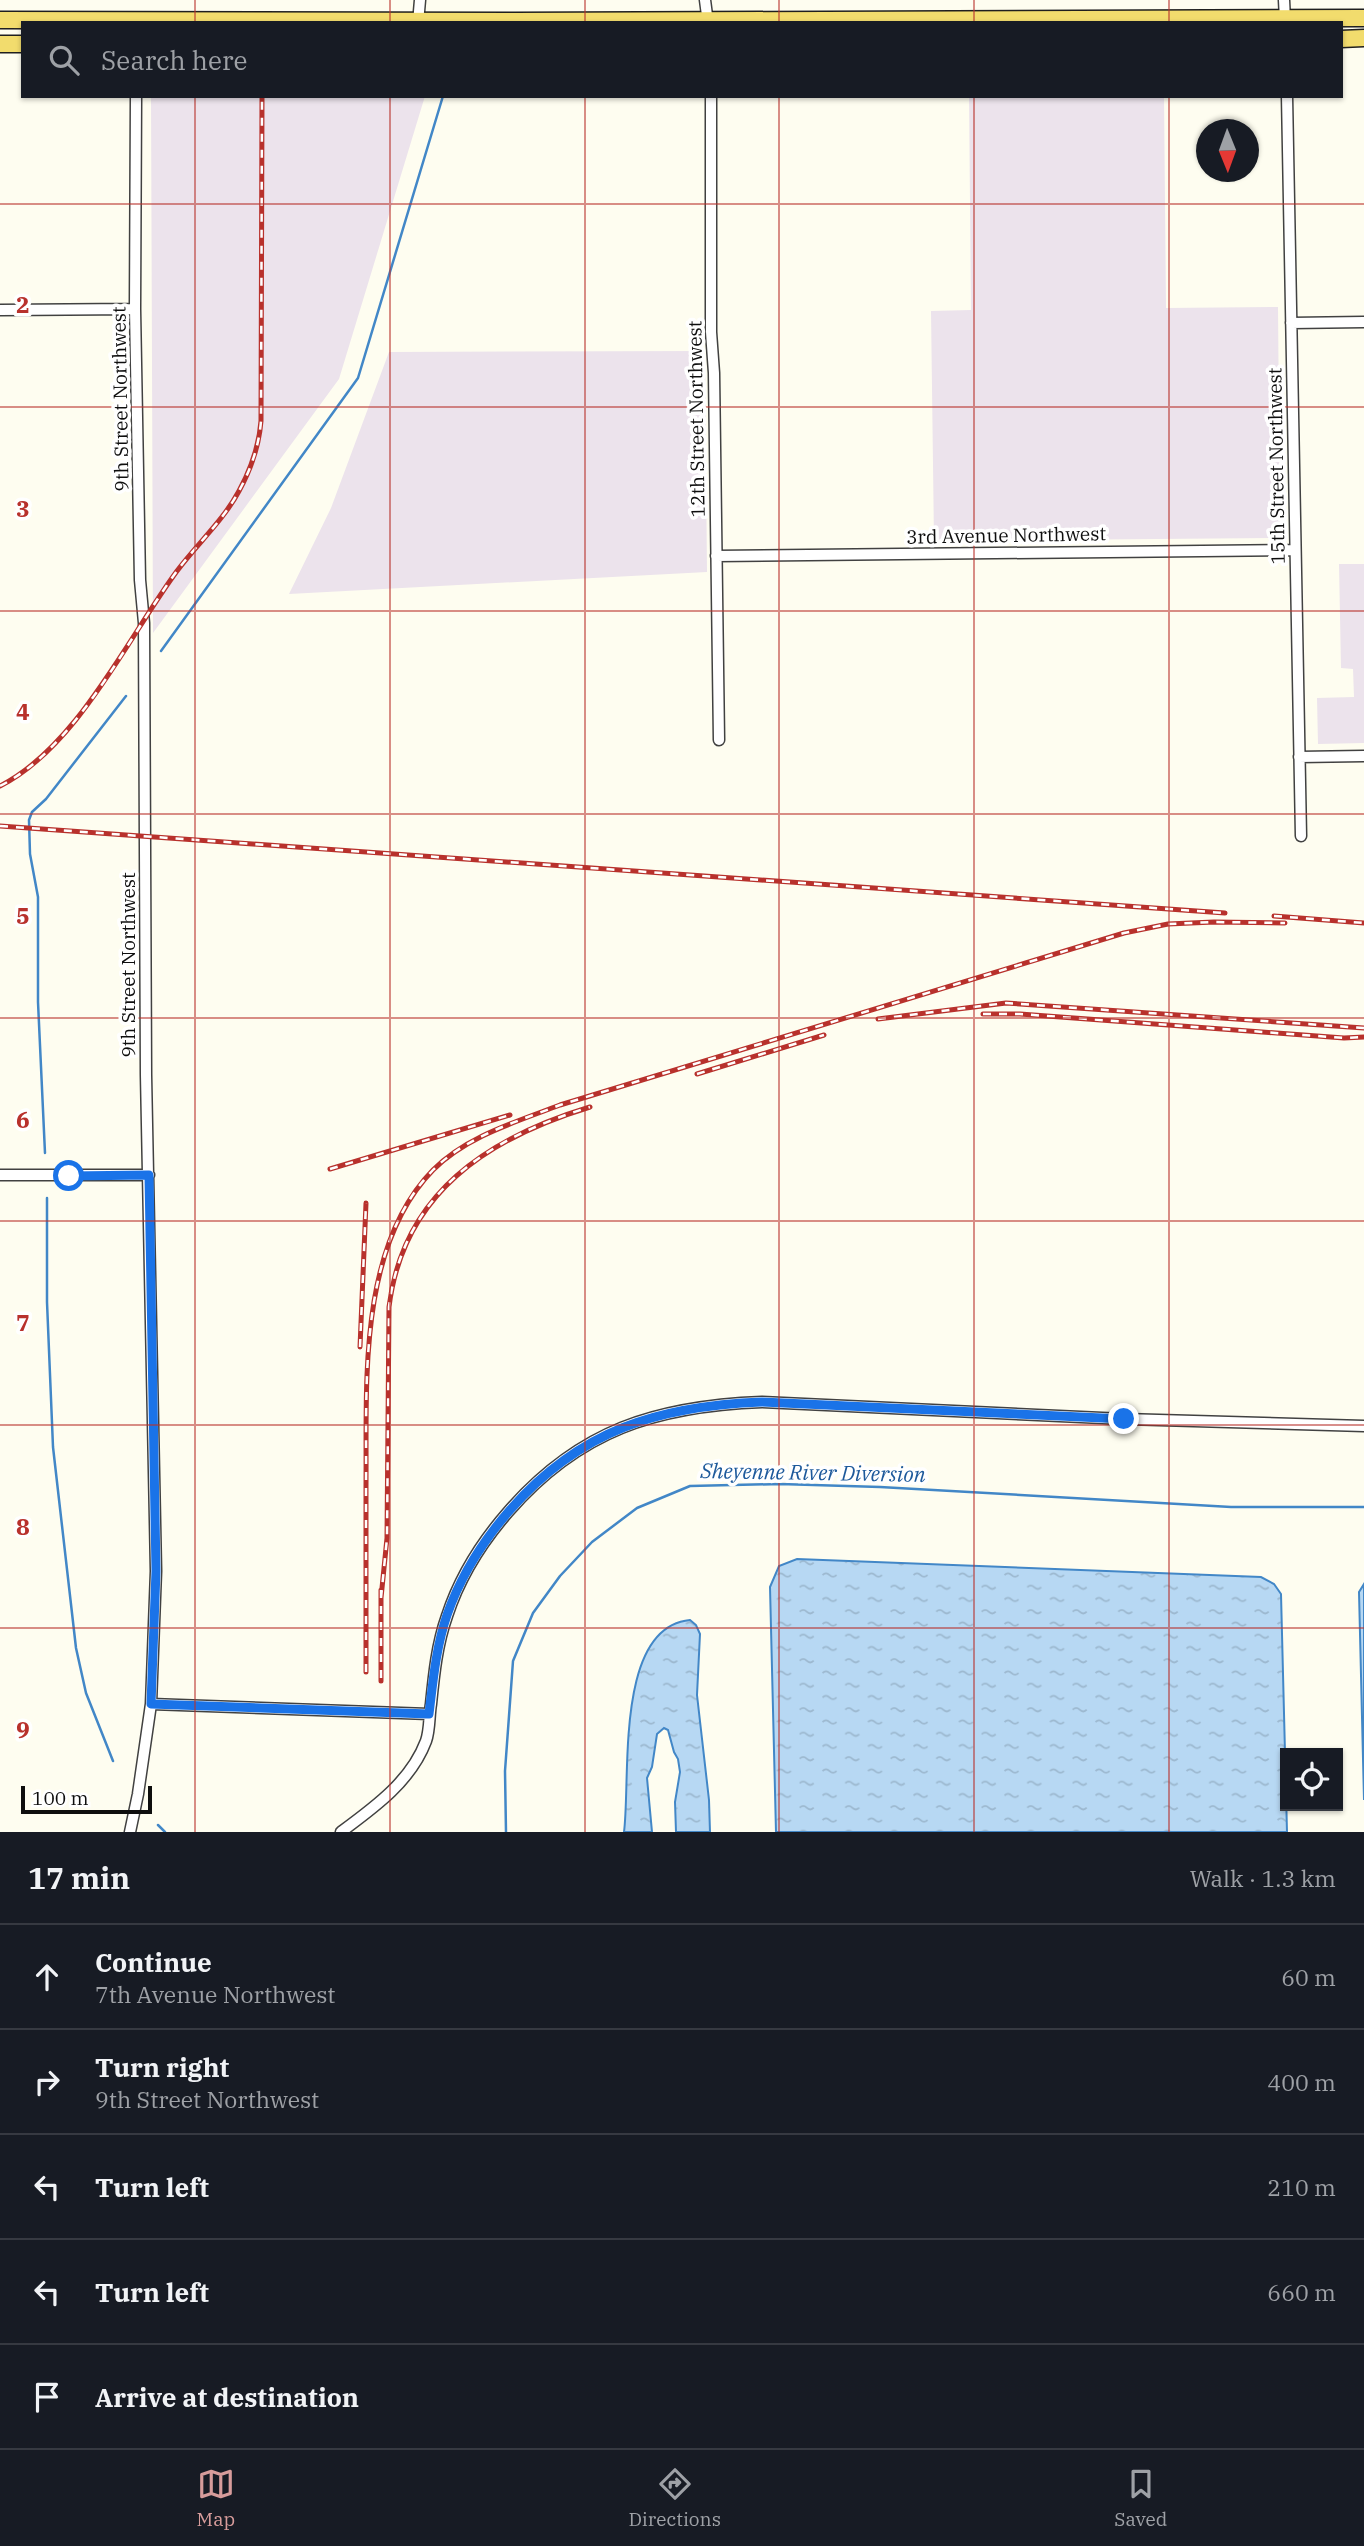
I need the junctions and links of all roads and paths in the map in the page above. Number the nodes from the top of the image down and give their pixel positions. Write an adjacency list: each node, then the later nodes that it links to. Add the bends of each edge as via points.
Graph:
1 (420, 0): 7 (street)
2 (1284, 0): 9 (street)
3 (705, 2): 8 (street)
4 (1364, 18): 9 (main road)
5 (0, 20): 6 (main road)
6 (67, 21)
7 (418, 21)
8 (708, 21): 9 (main road)
9 (1285, 21)
10 (1364, 38): 11 (main road)
11 (1343, 39)
12 (0, 44): 13 (main road)
13 (21, 44)
14 (136, 98): 17 (street, 9th Street Northwest)
15 (711, 98): 22 (street, 12th Street Northwest)
16 (1287, 98): 20 (street, 15th Street Northwest)
17 (135, 309): 18 (street); 28 (street, 9th Street Northwest, via 144,624)
18 (0, 310)
19 (1364, 322): 20 (street)
20 (1291, 323): 21 (street, 15th Street Northwest)
21 (1295, 550): 22 (street, 3rd Avenue Northwest); 25 (street, 15th Street Northwest)
22 (716, 556): 23 (street, 12th Street Northwest)
23 (719, 740)
24 (1364, 756): 25 (street)
25 (1299, 757): 26 (street, 15th Street Northwest)
26 (1301, 836)
27 (0, 1175): 28 (street)
28 (149, 1175): 30 (street, 9th Street Northwest, via 156,1571)
29 (1364, 1426): 31 (street, via 762,1402 715,1404 629,1425 597,1438 558,1463 489,1534 463,1576 446,1617)
30 (151, 1704): 31 (street); 32 (street, 9th Street Northwest)
31 (429, 1714): 33 (street, via 427,1738 412,1769 380,1803)
32 (130, 1832)
33 (341, 1832)

